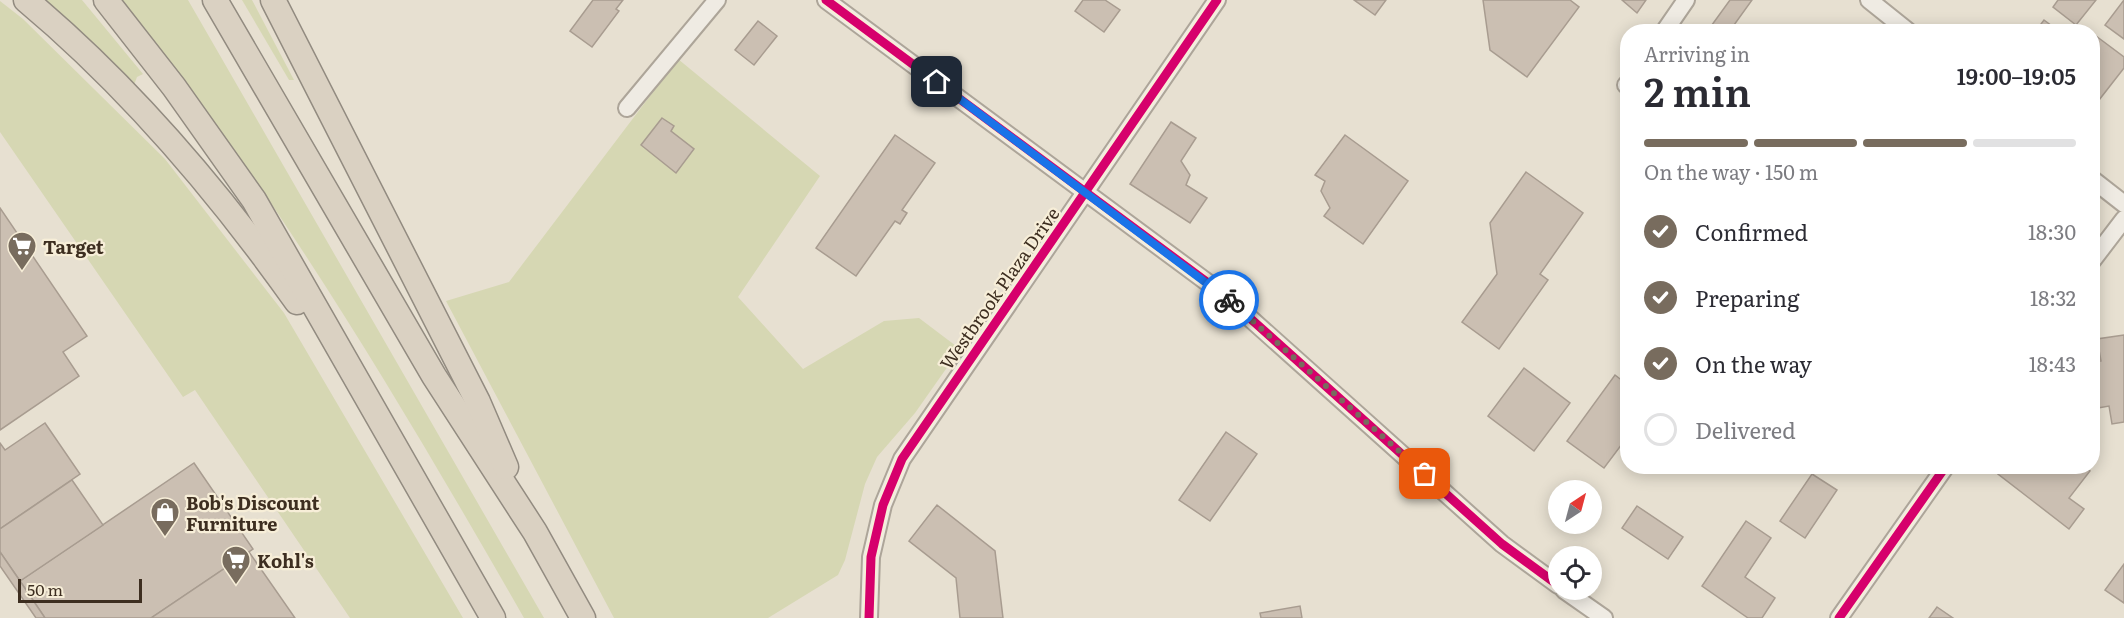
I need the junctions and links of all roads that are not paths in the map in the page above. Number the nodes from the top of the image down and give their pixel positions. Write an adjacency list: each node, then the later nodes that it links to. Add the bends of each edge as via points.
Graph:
1 (26, 0): 18 (highway, via 84,51 175,148 280,277)
2 (106, 0): 18 (highway, via 254,200)
3 (215, 0): 20 (highway, via 434,376)
4 (273, 0): 20 (highway, via 478,402)
5 (717, 0): 12 (street)
6 (826, 0): 14 (street)
7 (1217, 0): 14 (street, Westbrook Plaza Drive)
8 (1686, 0): 10 (street)
9 (1869, 0): 11 (street)
10 (1670, 24)
11 (1898, 24)
12 (627, 108)
13 (2100, 184): 15 (street)
14 (1086, 191): 21 (street, via 1223,294 1502,544); 25 (street, Westbrook Plaza Drive, via 902,459 883,505 871,557)
15 (2124, 204)
16 (2124, 219): 17 (street)
17 (2100, 250)
18 (370, 404): 23 (highway)
19 (1940, 474): 27 (street)
20 (535, 532): 24 (highway)
21 (1548, 578)
22 (1578, 600): 26 (street)
23 (493, 618)
24 (583, 618)
25 (869, 618)
26 (1604, 618)
27 (1839, 618)

